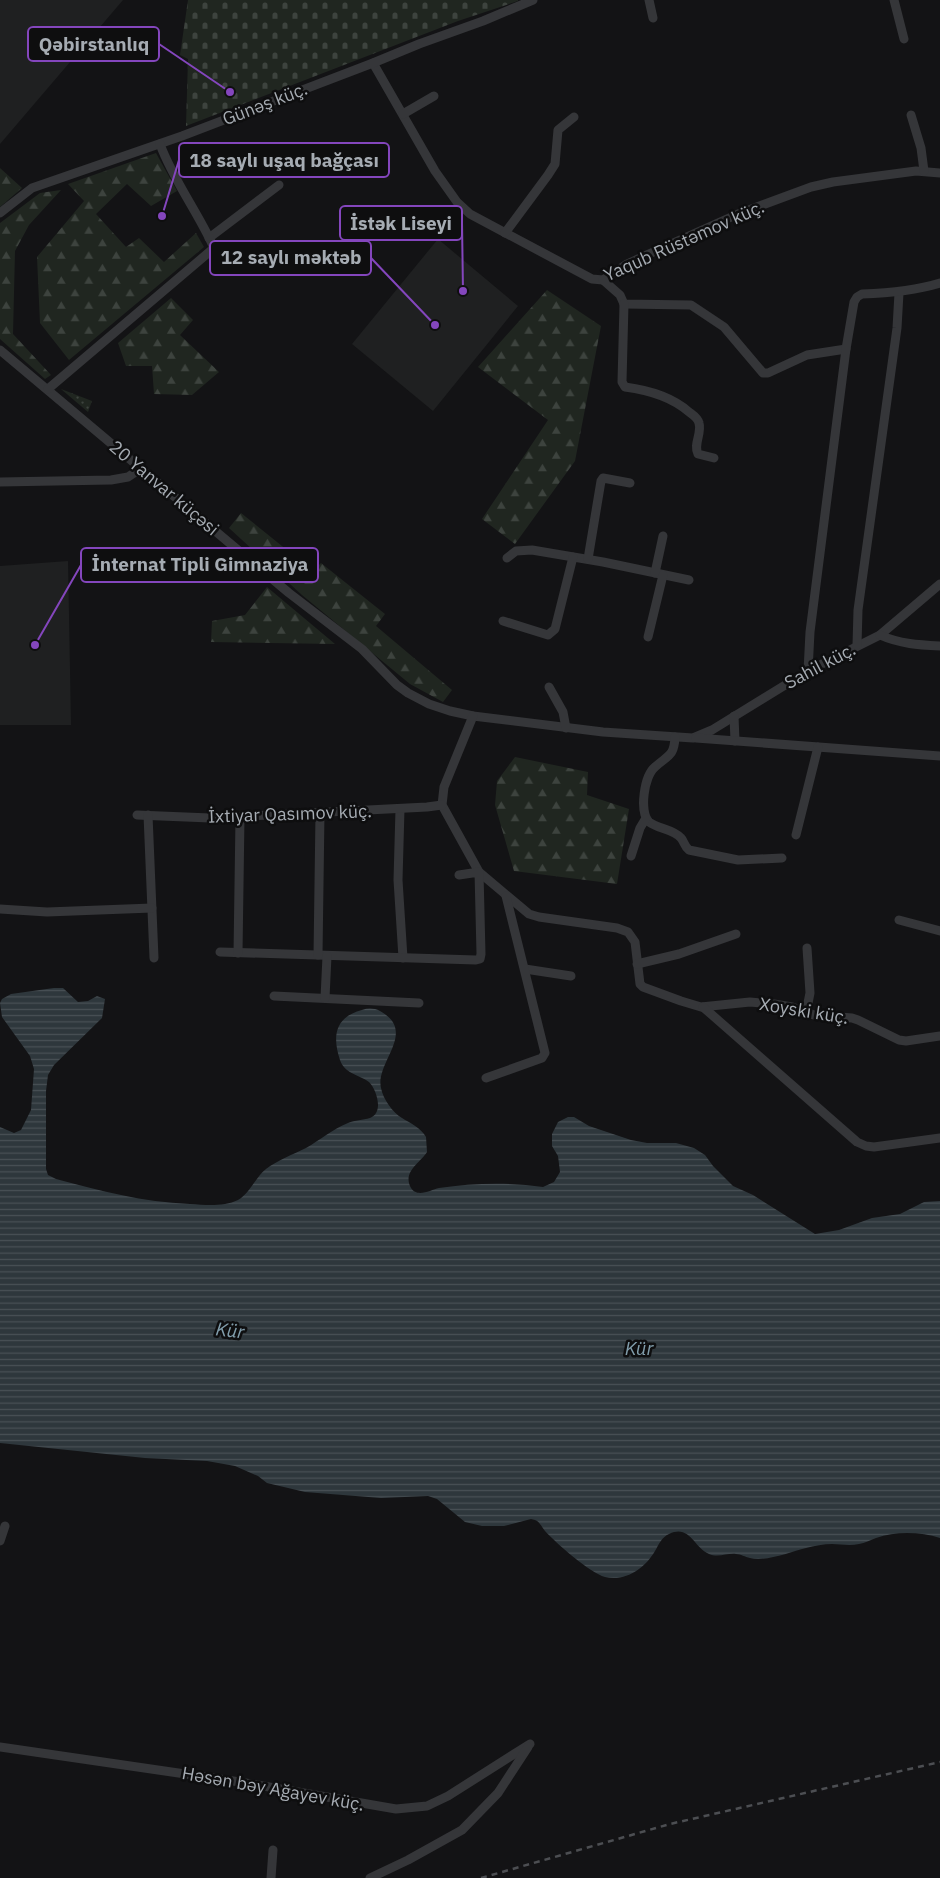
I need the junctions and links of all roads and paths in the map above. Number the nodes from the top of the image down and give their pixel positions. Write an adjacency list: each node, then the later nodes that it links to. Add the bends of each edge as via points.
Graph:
1 (649, 0): 4 (street)
2 (894, 0): 5 (street)
3 (529, 1): 6 (street, Günəş küç.)
4 (653, 18)
5 (904, 39)
6 (373, 63): 8 (street, Yaqub Rüstəmov küç.); 11 (street, Günəş küç.)
7 (434, 96): 8 (street)
8 (403, 114): 16 (street, Yaqub Rüstəmov küç., via 435,171 457,202 470,214)
9 (911, 115): 12 (street)
10 (574, 117): 16 (street, via 558,130 555,164)
11 (160, 144): 15 (street, Günəş küç., via 32,188); 17 (street)
12 (924, 171): 13 (street, Yaqub Rüstəmov küç.); 18 (street, Yaqub Rüstəmov küç., via 833,182 786,196 645,256)
13 (940, 173)
14 (279, 185): 17 (street)
15 (0, 213)
16 (505, 232): 18 (street, Yaqub Rüstəmov küç., via 586,277)
17 (209, 238): 24 (street, via 214,248)
18 (603, 280): 21 (street, via 620,295)
19 (940, 283): 20 (street)
20 (899, 293): 22 (street, via 857,296); 39 (street, via 896,338 858,610)
21 (624, 304): 22 (street, via 691,305 724,327 763,373 807,355); 25 (street, via 622,382 625,387 679,403 700,424 698,454)
22 (846, 349): 41 (street, via 810,632)
23 (0, 350): 24 (street, 20 Yanvar küçəsi)
24 (48, 389): 26 (street, 20 Yanvar küçəsi)
25 (714, 458)
26 (140, 468): 27 (street, via 128,476 111,480); 43 (street, 20 Yanvar küçəsi, via 289,593 362,649 397,685)
27 (0, 482)
28 (630, 483): 32 (street, via 607,478 601,481)
29 (663, 536): 33 (street)
30 (573, 557): 31 (street, via 521,549); 32 (street); 36 (street, via 552,634)
31 (507, 558)
32 (588, 559): 33 (street)
33 (659, 574): 34 (street); 38 (street)
34 (689, 580)
35 (940, 584): 37 (street, Sahil küç.)
36 (502, 621)
37 (880, 635): 39 (street, Sahil küç.); 40 (street, via 906,644)
38 (648, 637)
39 (858, 645): 41 (street, Sahil küç.)
40 (940, 646)
41 (808, 671): 45 (street, Sahil küç.)
42 (549, 688): 46 (street, via 563,712)
43 (450, 712): 44 (street, Sahil küç.)
44 (474, 716): 46 (street, Sahil küç.); 52 (street, via 444,787)
45 (734, 716): 48 (street, Sahil küç.); 49 (street)
46 (566, 728): 47 (street, Sahil küç.)
47 (675, 737): 48 (street, Sahil küç.); 58 (street, via 671,754 653,768 645,783)
48 (693, 738): 49 (street, Sahil küç.)
49 (735, 741): 50 (street, Sahil küç.)
50 (818, 747): 51 (street, Sahil küç.); 59 (street)
51 (940, 756)
52 (442, 805): 53 (street, İxtiyar Qasımov küç.); 62 (street, Xoyski küç.)
53 (400, 809): 54 (street, İxtiyar Qasımov küç.); 75 (street, via 398,880)
54 (320, 813): 57 (street, İxtiyar Qasımov küç.); 73 (street)
55 (137, 815): 56 (street, İxtiyar Qasımov küç.)
56 (148, 815): 57 (street, İxtiyar Qasımov küç.); 65 (street)
57 (240, 817): 72 (street)
58 (646, 818): 60 (street); 61 (street, via 682,838 689,850 738,860)
59 (796, 835)
60 (631, 856)
61 (782, 858)
62 (479, 872): 63 (street); 64 (street, Xoyski küç.); 75 (street, via 480,959)
63 (460, 875)
64 (506, 896): 76 (street, Xoyski küç., via 534,916 628,932 635,942); 77 (street)
65 (152, 908): 66 (street, via 47,912); 74 (street)
66 (0, 909)
67 (899, 920): 68 (street)
68 (940, 931)
69 (736, 934): 76 (street, via 679,954)
70 (807, 948): 83 (street, via 810,994)
71 (220, 952): 72 (street)
72 (238, 953): 73 (street)
73 (322, 956): 75 (street); 80 (street)
74 (154, 958)
75 (403, 958)
76 (637, 964): 82 (street, Xoyski küç., via 643,987)
77 (525, 969): 78 (street); 85 (street, via 545,1053 542,1058)
78 (572, 976)
79 (274, 996): 80 (street)
80 (325, 998): 81 (street)
81 (420, 1003)
82 (703, 1007): 83 (street, Xoyski küç., via 750,1002 792,1007); 86 (street, via 857,1142 874,1147)
83 (806, 1013): 84 (street, Xoyski küç., via 858,1020 899,1040)
84 (940, 1036)
85 (486, 1078)
86 (940, 1138)
87 (5, 1526): 88 (street)
88 (0, 1541)
89 (0, 1747): 92 (street, Həsən bəy Ağayev küç., via 240,1782 396,1809 427,1806 448,1796 530,1744 498,1793 462,1830)
90 (273, 1850): 91 (street)
91 (271, 1878)
92 (370, 1878)

